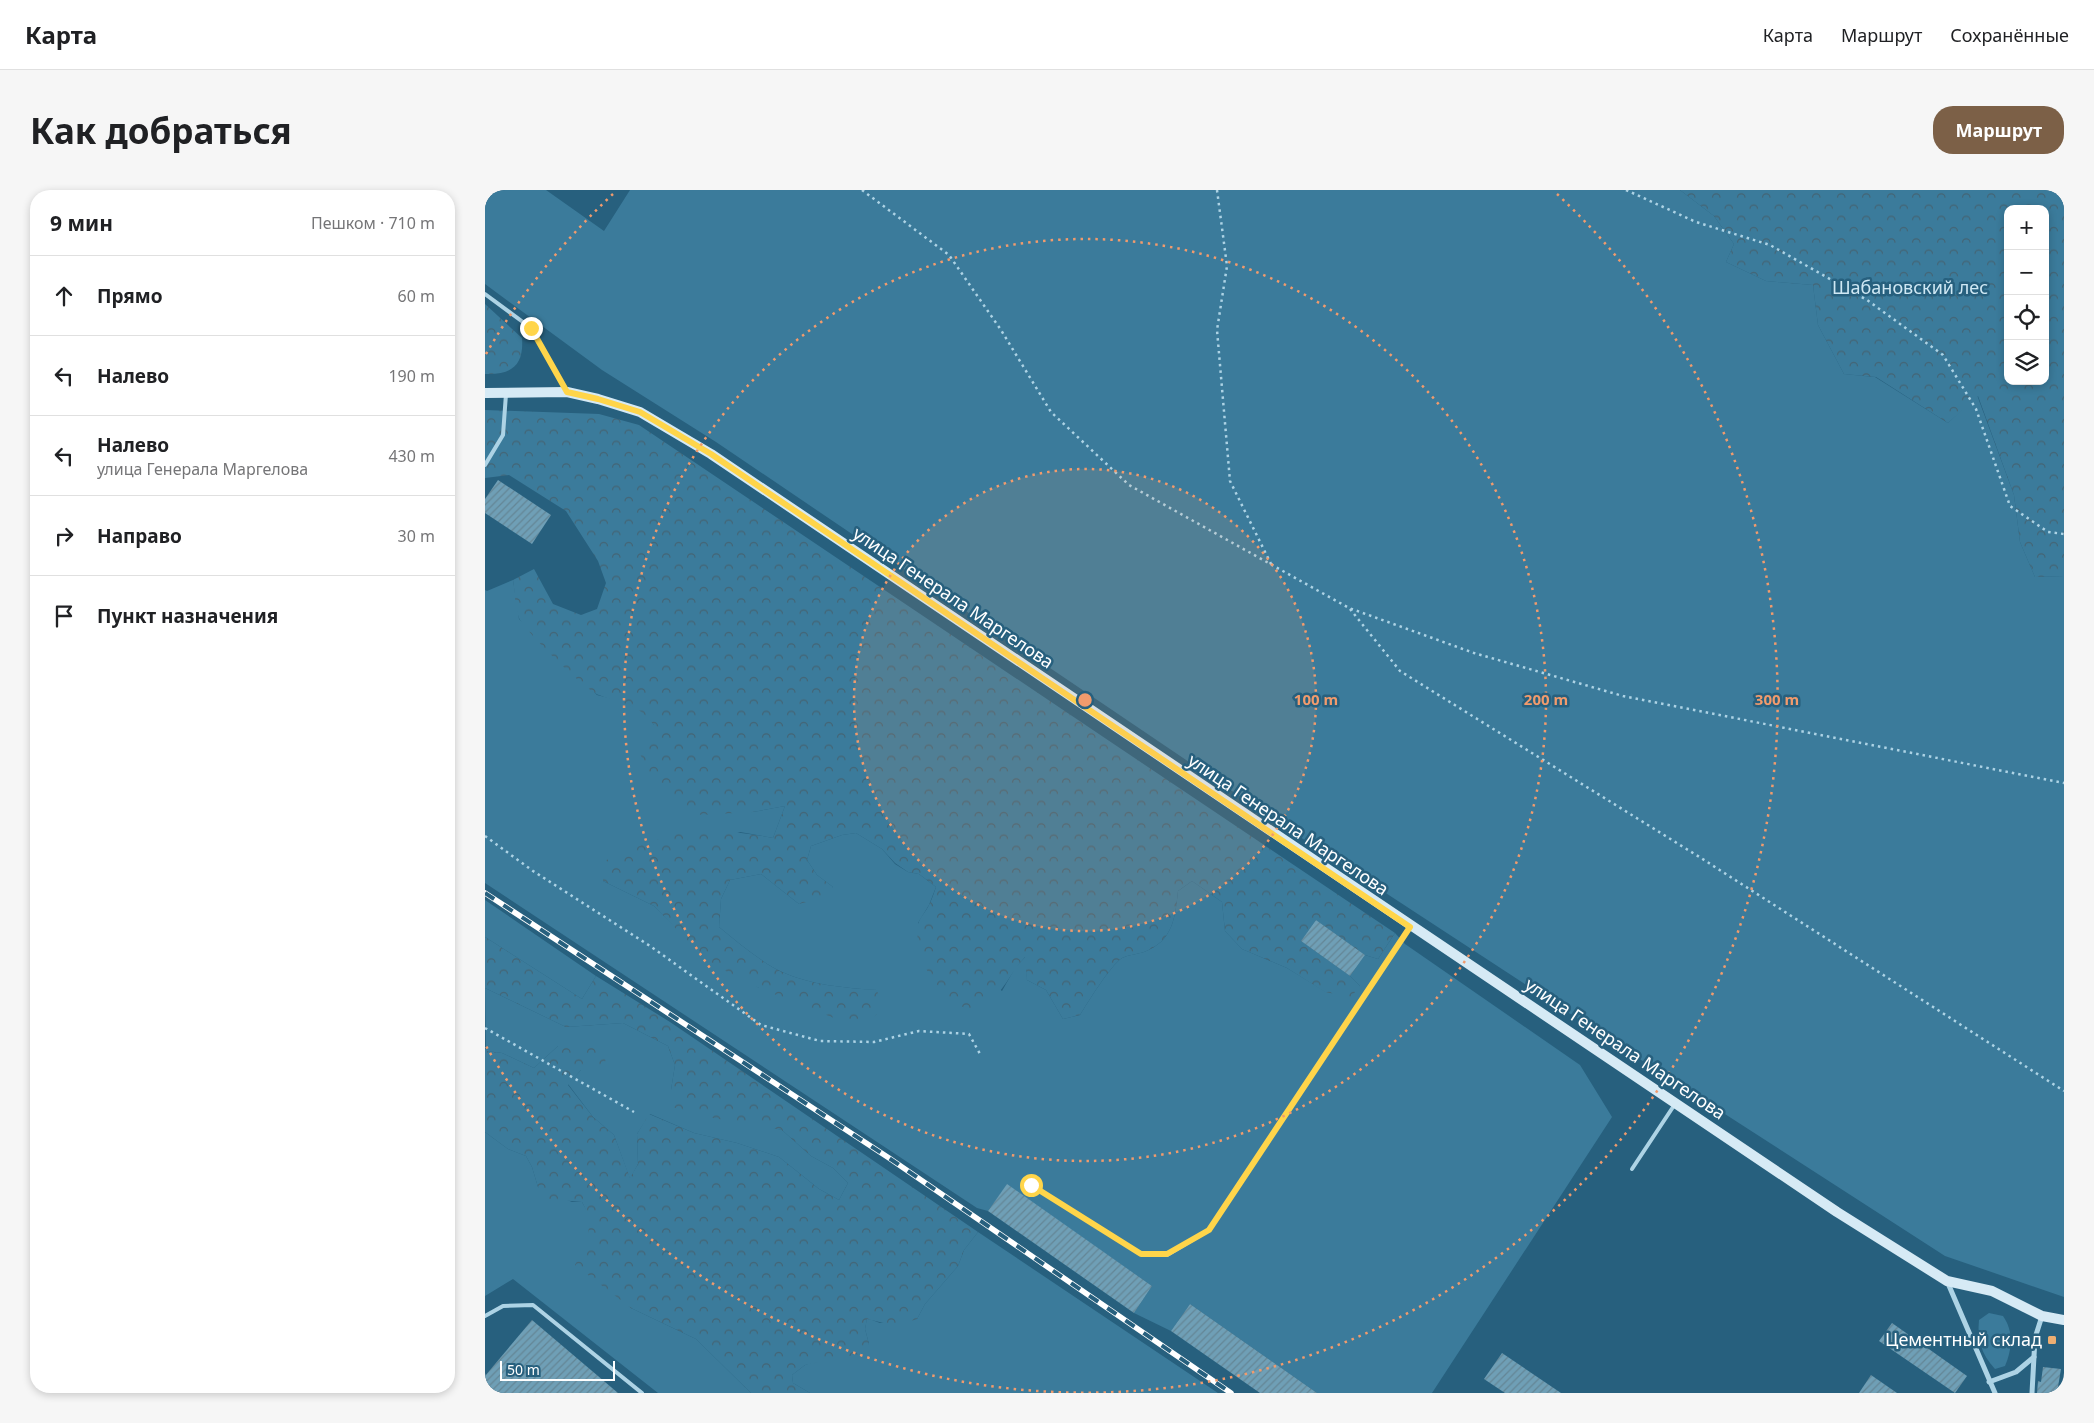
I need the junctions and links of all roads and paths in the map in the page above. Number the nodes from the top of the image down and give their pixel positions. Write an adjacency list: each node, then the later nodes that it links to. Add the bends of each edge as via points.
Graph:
1 (862, 190): 10 (path, via 949,255 1001,330 1051,412 1129,485)
2 (1217, 190): 10 (path, via 1227,266 1217,330 1230,482)
3 (1626, 190): 9 (path, via 1696,222 1770,245 1867,300 1943,355 1976,409 2010,506 2049,532)
4 (485, 294): 5 (lane, via 531,328)
5 (567, 392): 7 (main road, улица Генерала Маргелова); 14 (main road, улица Генерала Маргелова, via 640,412 711,454)
6 (485, 393): 7 (main road, улица Генерала Маргелова)
7 (506, 394): 8 (lane, via 503,436)
8 (485, 465)
9 (2064, 534)
10 (1273, 567): 11 (path)
11 (1349, 608): 12 (path, via 1475,653 1623,696); 17 (path, via 1400,671 1701,858)
12 (2063, 782)
13 (485, 836): 16 (path, via 761,1025 820,1041 874,1042 919,1031 969,1034)
14 (1410, 927): 18 (main road, улица Генерала Маргелова); 21 (lane, via 1209,1230 1167,1254 1141,1254)
15 (485, 1028): 19 (path)
16 (980, 1054)
17 (2064, 1091)
18 (1676, 1102): 20 (lane); 22 (main road, улица Генерала Маргелова, via 1837,1212)
19 (634, 1112)
20 (1632, 1169)
21 (1031, 1185)
22 (1947, 1281): 24 (main road, улица Генерала Маргелова, via 1992,1291); 27 (street)
23 (485, 1316): 28 (lane, via 503,1306 533,1305)
24 (2042, 1316): 25 (main road, улица Генерала Маргелова); 26 (street, via 2035,1338)
25 (2064, 1320)
26 (2034, 1356): 27 (street, via 2016,1372); 30 (street)
27 (1989, 1382): 29 (street)
28 (642, 1393)
29 (1995, 1393)
30 (2031, 1393)

